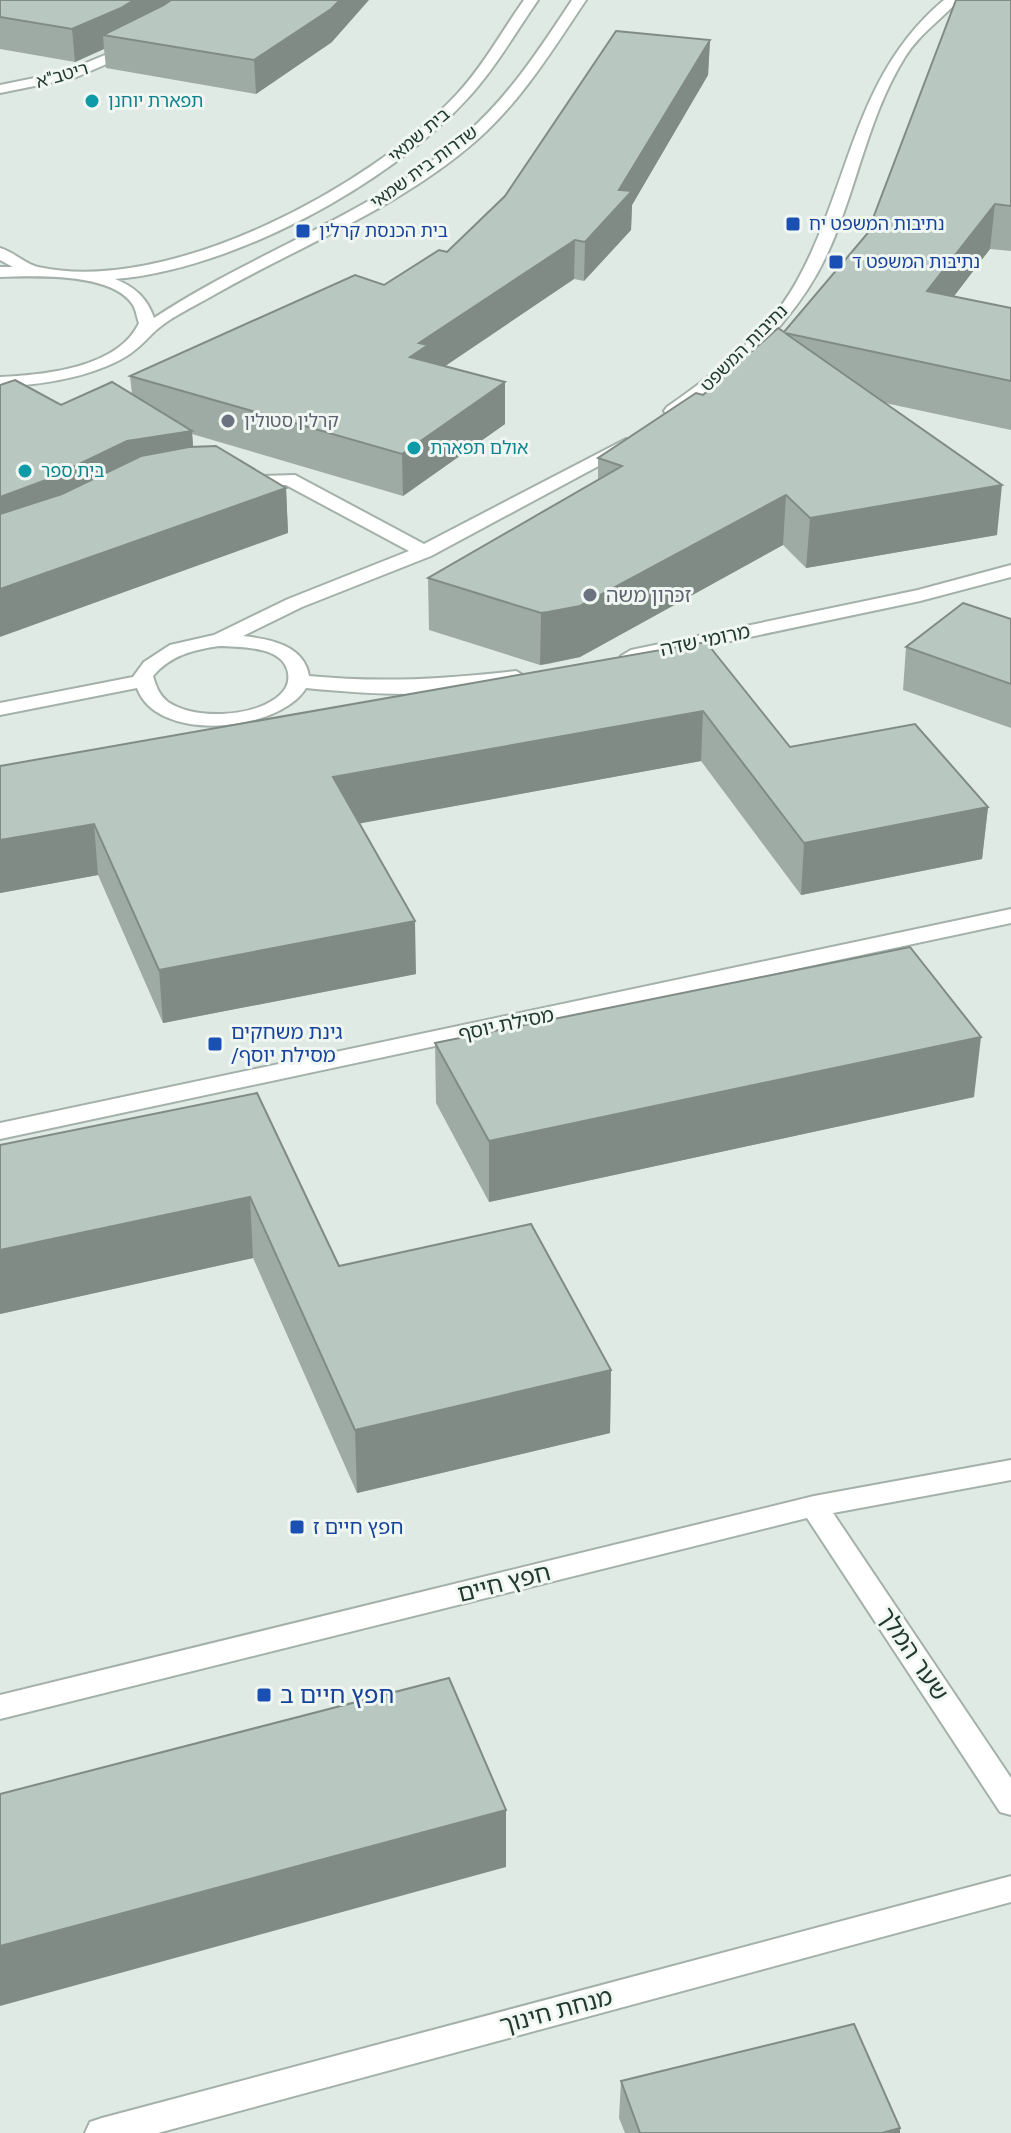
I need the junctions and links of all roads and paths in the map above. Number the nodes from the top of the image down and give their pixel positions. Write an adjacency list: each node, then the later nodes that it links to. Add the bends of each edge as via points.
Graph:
1 (531, 0): 9 (street, בית שמאי, via 463,95 416,142 377,169 270,227 172,265)
2 (579, 0): 10 (street, שדרות בית שמאי, via 524,83 470,139 372,206 202,295)
3 (952, 0): 12 (street, נתיבות המשפט, via 919,26 890,67 805,284 699,394)
4 (151, 36): 5 (street, ריטב"א, via 85,70)
5 (0, 89)
6 (0, 253): 7 (street)
7 (32, 271): 8 (street); 9 (street)
8 (0, 272)
9 (80, 276): 10 (street, via 126,291 141,304 147,318)
10 (143, 333): 11 (street, שדרות בית שמאי, via 130,347 79,371)
11 (0, 382)
12 (658, 421)
13 (635, 437): 15 (street)
14 (220, 482): 15 (street, via 289,479)
15 (424, 552): 17 (street, via 295,603)
16 (1011, 571): 18 (street, מרומי שדה)
17 (219, 640): 20 (street, via 171,650 153,661); 21 (street, via 267,646 287,655 298,667)
18 (610, 660)
19 (533, 675): 21 (street, via 430,687)
20 (143, 681): 21 (street, via 153,702 172,712 224,719 278,705); 22 (street)
21 (299, 681)
22 (0, 709)
23 (1011, 916): 24 (street, מסילת יוסף)
24 (0, 1131)
25 (1011, 1470): 26 (street, חפץ חיים)
26 (814, 1506): 27 (street, חפץ חיים); 28 (street, שער המלך)
27 (0, 1707)
28 (1011, 1803)
29 (1011, 1889): 30 (street, מנחת חינוך)
30 (102, 2133)

